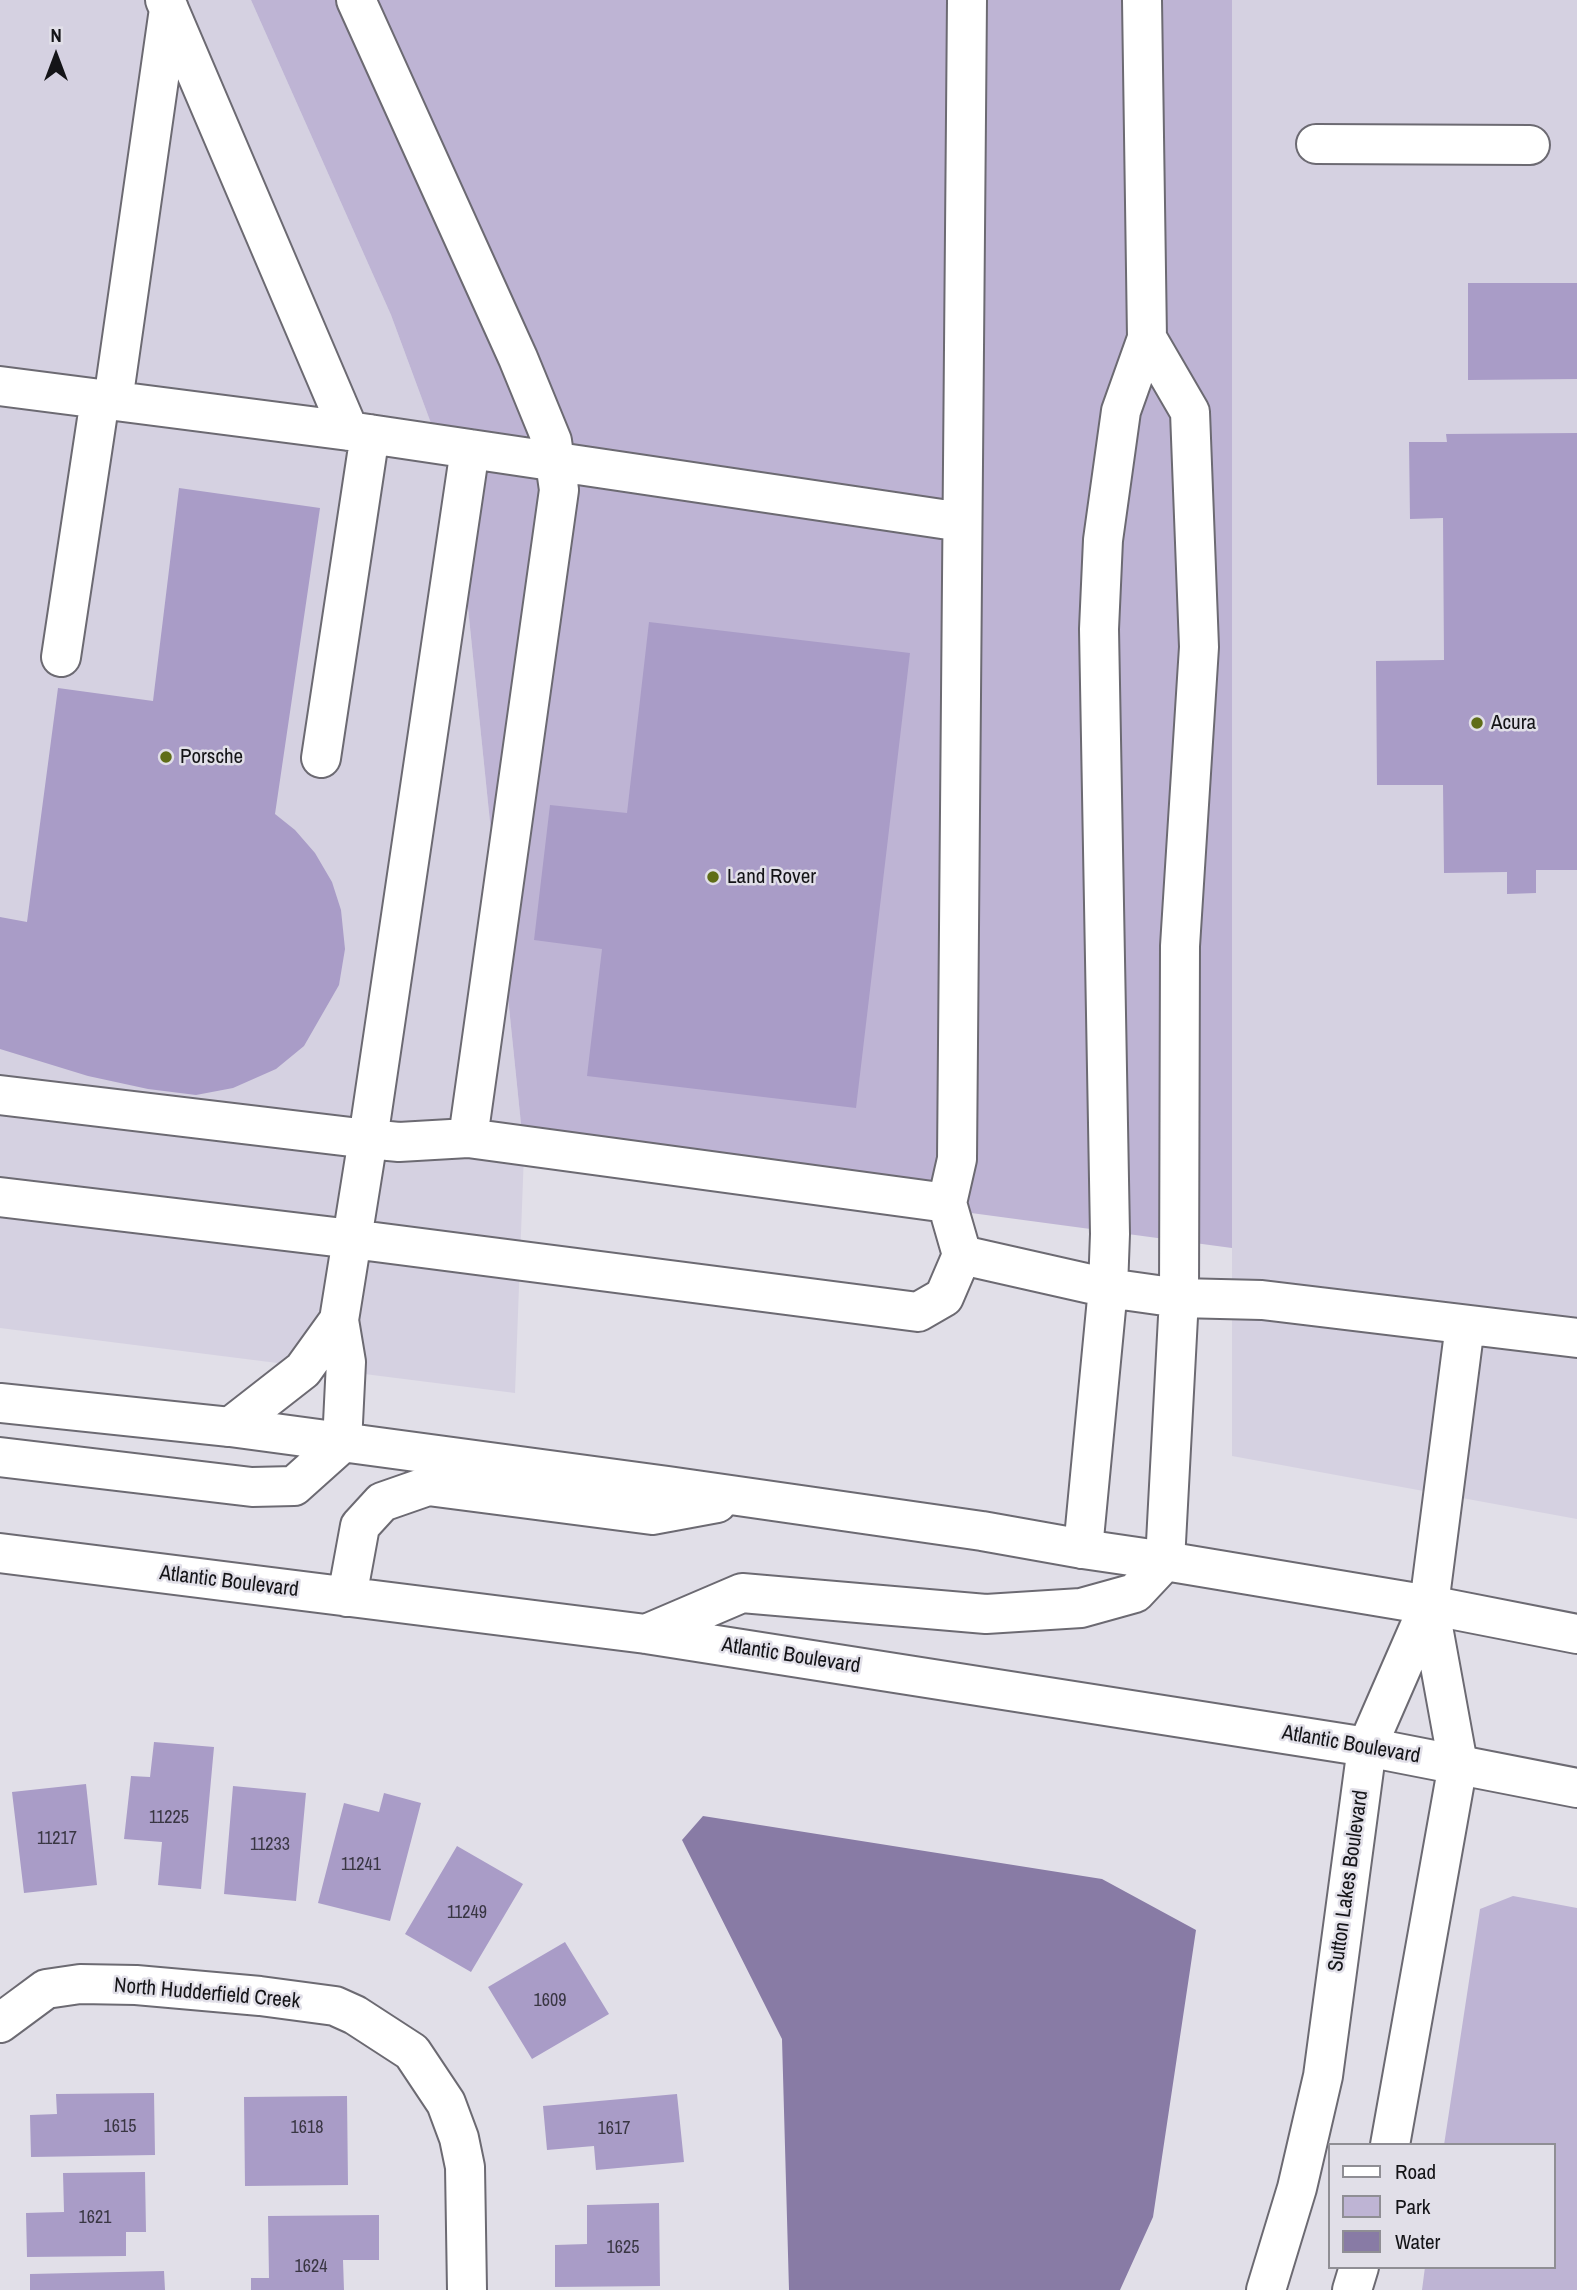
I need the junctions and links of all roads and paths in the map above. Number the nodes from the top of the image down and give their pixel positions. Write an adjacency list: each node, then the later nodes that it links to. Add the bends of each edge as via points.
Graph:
1 (356, 0): 12 (main road, via 518,358 552,441)
2 (967, 0): 13 (main road)
3 (1142, 0): 7 (main road)
4 (167, 4): 9 (main road); 10 (main road)
5 (1316, 144): 6 (main road)
6 (1530, 145)
7 (1147, 338): 23 (main road, via 1121,411 1103,540 1099,629); 24 (main road, via 1190,412 1199,647 1180,946)
8 (0, 386): 9 (main road)
9 (107, 400): 10 (main road); 14 (main road)
10 (360, 432): 11 (main road); 15 (main road)
11 (470, 449): 12 (main road); 18 (main road)
12 (555, 462): 13 (main road); 17 (main road, via 559,489)
13 (962, 522): 20 (main road, via 957,1158)
14 (61, 657)
15 (321, 758)
16 (0, 1095): 18 (main road)
17 (468, 1138): 18 (main road); 20 (main road)
18 (368, 1139): 21 (main road)
19 (0, 1196): 21 (main road)
20 (947, 1203): 22 (main road)
21 (352, 1239): 22 (main road, via 918,1312 944,1297); 25 (main road)
22 (962, 1255): 23 (main road)
23 (1108, 1288): 24 (main road); 33 (main road)
24 (1179, 1298): 26 (main road, via 1262,1300); 35 (main road)
25 (339, 1320): 29 (main road, via 303,1370); 30 (main road, via 346,1362)
26 (1465, 1325): 27 (main road); 37 (main road)
27 (1577, 1338)
28 (0, 1403): 29 (main road)
29 (230, 1427): 30 (main road)
30 (342, 1443): 31 (main road, via 294,1486 253,1487); 32 (main road)
31 (0, 1457)
32 (750, 1498): 33 (main road); 36 (main road, via 652,1515 428,1486 382,1502 360,1526)
33 (1083, 1549): 35 (main road)
34 (0, 1553): 36 (main road, Atlantic Boulevard)
35 (1165, 1562): 37 (main road); 38 (main road, via 1135,1593 1081,1608 986,1614 742,1593)
36 (347, 1597): 38 (main road, Atlantic Boulevard)
37 (1429, 1605): 39 (main road); 40 (main road, Sutton Lakes Boulevard); 41 (main road)
38 (646, 1634): 40 (main road, Atlantic Boulevard)
39 (1577, 1634)
40 (1367, 1747): 41 (main road, Atlantic Boulevard); 47 (main road, Sutton Lakes Boulevard, via 1323,2076 1297,2188)
41 (1458, 1764): 42 (main road, Atlantic Boulevard); 44 (main road)
42 (1577, 1788)
43 (0, 2024): 46 (main road, North Hudderfield Creek, via 46,1989 80,1984 260,1996 335,2006 355,2015 412,2052 446,2103 465,2167)
44 (1390, 2143)
45 (1358, 2269): 48 (main road)
46 (467, 2290)
47 (1266, 2290)
48 (1352, 2290)

